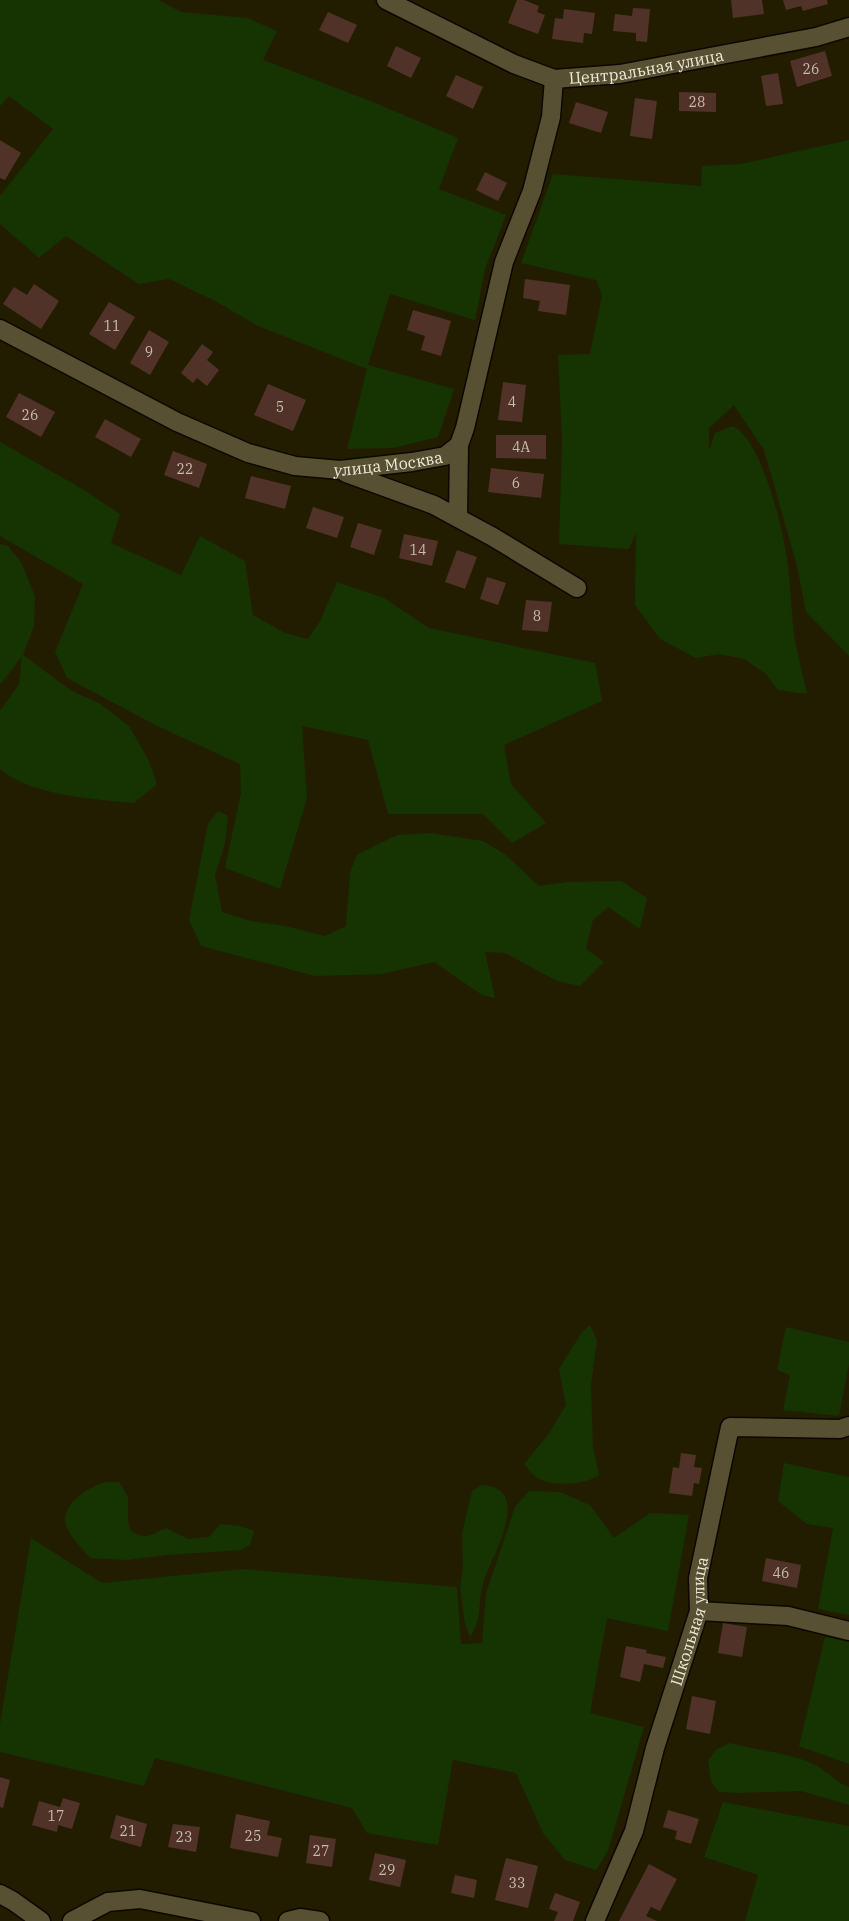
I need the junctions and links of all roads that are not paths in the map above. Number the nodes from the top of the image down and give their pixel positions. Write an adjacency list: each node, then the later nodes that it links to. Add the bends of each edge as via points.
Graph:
1 (386, 0): 3 (street, Центральная улица, via 514,64)
2 (849, 27): 3 (street, Центральная улица, via 816,37 620,74)
3 (554, 79): 5 (street, улица Москва, via 551,117 532,191 504,262)
4 (0, 328): 6 (street, улица Москва, via 177,422 248,453 295,466)
5 (459, 445): 6 (street, улица Москва, via 445,456); 7 (street)
6 (340, 470): 7 (street)
7 (458, 518): 8 (street)
8 (577, 588)
9 (849, 1426): 10 (street, Школьная улица, via 730,1427 698,1578)
10 (699, 1611): 11 (street, via 788,1616); 18 (street, Школьная улица, via 634,1831)
11 (849, 1631)
12 (0, 1894): 13 (street)
13 (41, 1921)
14 (72, 1921): 15 (street, via 108,1902 140,1899)
15 (251, 1921)
16 (288, 1921): 17 (street)
17 (320, 1921)
18 (595, 1921)

